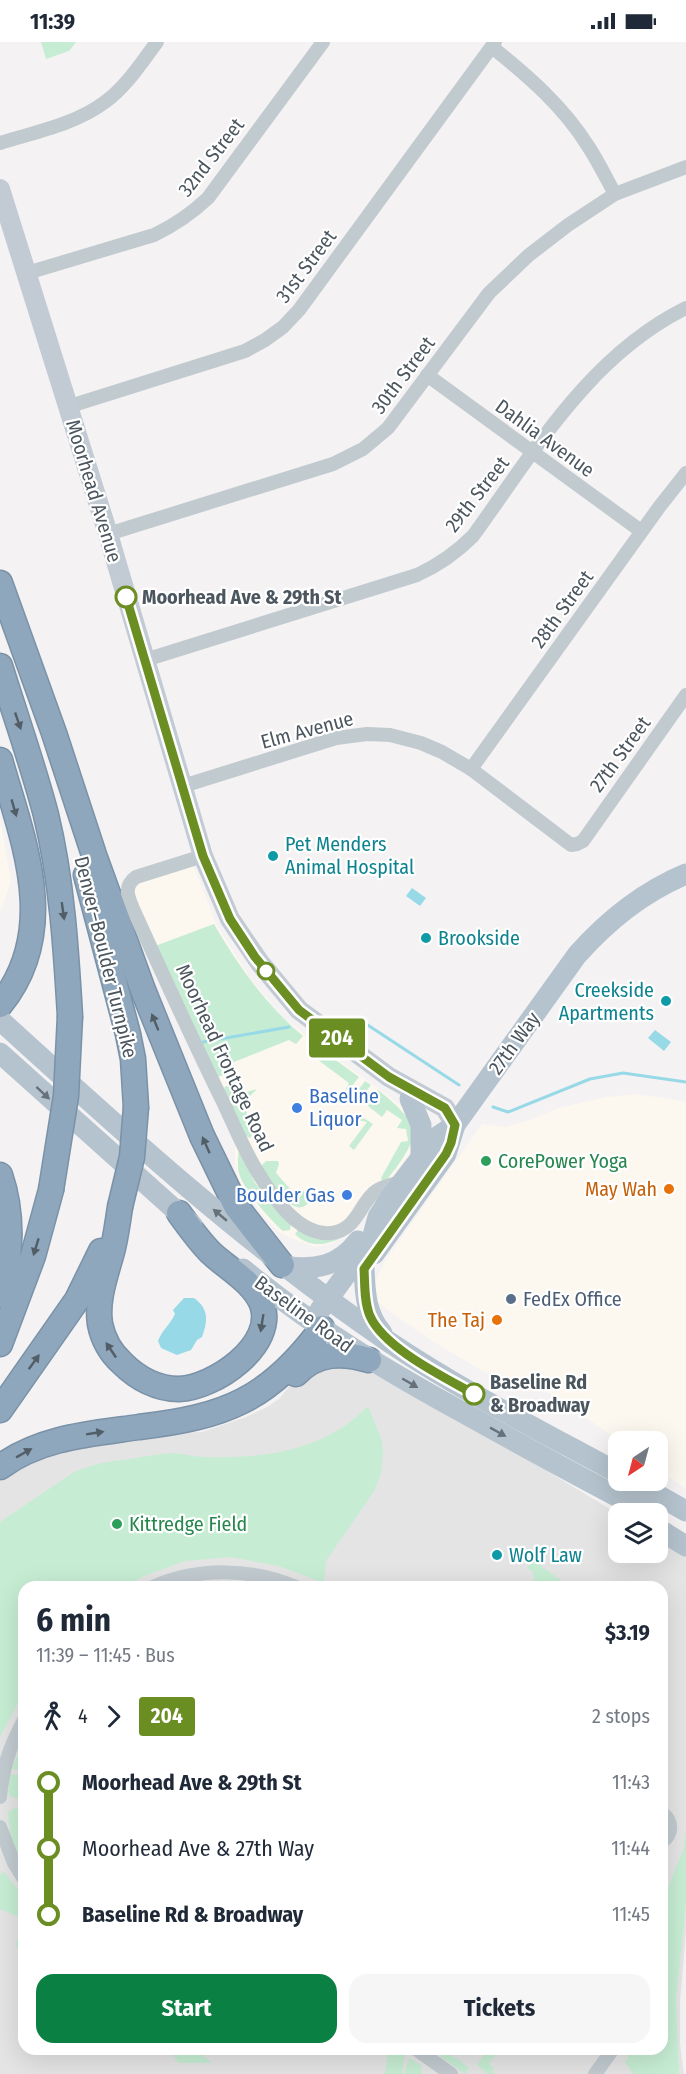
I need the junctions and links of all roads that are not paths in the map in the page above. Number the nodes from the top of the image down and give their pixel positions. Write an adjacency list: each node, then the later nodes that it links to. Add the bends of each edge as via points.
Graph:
1 (157, 42): 4 (street, via 128,81 97,108 67,123)
2 (323, 42): 8 (street, 32nd Street, via 208,198 192,213 154,235)
3 (493, 44): 7 (street, via 563,112 588,145); 11 (street, 31st Street, via 283,327 232,356)
4 (0, 143)
5 (686, 167): 7 (street, 30th Street)
6 (0, 189): 8 (street, Moorhead Avenue)
7 (615, 194): 10 (street, 30th Street, via 512,270 483,301)
8 (27, 273): 11 (street, Moorhead Avenue)
9 (686, 308): 12 (street, 29th Street, via 626,345 602,367)
10 (427, 375): 12 (street, Dahlia Avenue); 15 (street, 30th Street, via 388,428 347,459)
11 (67, 407): 15 (street, Moorhead Avenue)
12 (533, 453): 14 (street, Dahlia Avenue); 18 (street, 29th Street, via 473,536 438,565 417,575)
13 (686, 473): 14 (street, 28th Street)
14 (641, 531): 22 (street, 28th Street)
15 (108, 534): 18 (street, Moorhead Avenue)
16 (0, 583): 40 (highway, one-way to 16, via 236,1206 201,1136 143,990)
17 (0, 589): 38 (highway, Denver–Boulder Turnpike, bridge, via 67,808 122,1003 133,1059 136,1107 132,1157)
18 (145, 660): 23 (street, Moorhead Avenue)
19 (0, 666): 46 (highway, Denver–Boulder Turnpike, one-way to 46, bridge, via 46,816 65,928 70,1016 66,1096 51,1190 31,1264)
20 (686, 695): 24 (street, 27th Street)
21 (0, 760): 27 (highway, one-way to 27, via 31,874)
22 (471, 769): 23 (street, Elm Avenue, via 421,743 367,734 336,738); 24 (street, Elm Avenue, via 571,845 583,841)
23 (183, 786): 25 (street, Moorhead Avenue)
24 (585, 835)
25 (203, 856): 32 (street, Moorhead Avenue, via 230,919 289,1000); 37 (street, Moorhead Frontage Road, via 136,877 128,886 128,895 257,1171 295,1219 319,1232 334,1233)
26 (686, 874): 34 (main road, 27th Way, via 642,898 595,935)
27 (31, 938): 28 (highway, via 15,966); 29 (highway, via 22,969)
28 (0, 978)
29 (0, 1005)
30 (0, 1020): 40 (main road, Baseline Road, one-way to 30, via 211,1208)
31 (0, 1053): 39 (main road, Baseline Road, one-way to 39)
32 (389, 1077): 33 (street, Moorhead Avenue); 34 (street, Moorhead Avenue, via 445,1108)
33 (410, 1099): 34 (street, Moorhead Avenue, via 436,1119); 35 (main road, via 421,1125)
34 (455, 1125): 35 (main road, 27th Way, via 436,1137); 41 (main road, 27th Way, via 446,1154)
35 (421, 1157): 37 (main road, 27th Way)
36 (0, 1175): 42 (highway, via 9,1235)
37 (379, 1206): 40 (main road, via 351,1251 328,1265 310,1269); 43 (main road, 27th Way, via 372,1239)
38 (120, 1207): 39 (highway, one-way to 38, via 202,1244 255,1292 265,1317 255,1343 231,1368 208,1383 179,1389 146,1381 129,1371 115,1357 100,1326 101,1295); 48 (highway, Denver–Boulder Turnpike, one-way to 38, via 77,1300)
39 (179, 1214): 44 (main road, Baseline Road)
40 (282, 1265): 43 (main road, Baseline Road)
41 (364, 1269): 43 (main road, 27th Way); 45 (main road, via 370,1316)
42 (0, 1295)
43 (333, 1303): 44 (main road, 27th Way); 45 (main road, Baseline Road)
44 (317, 1325): 47 (main road, Baseline Road); 49 (highway, via 295,1361 257,1393 220,1412)
45 (389, 1342): 50 (main road, Baseline Road)
46 (0, 1344)
47 (369, 1360): 49 (highway, via 350,1355 315,1359 263,1401 230,1418 199,1424); 51 (main road, Baseline Road, one-way to 51)
48 (0, 1410)
49 (162, 1424): 52 (highway, one-way to 49, via 50,1442)
50 (574, 1449): 51 (main road); 53 (main road, Baseline Road)
51 (543, 1457): 55 (main road, Baseline Road)
52 (0, 1467)
53 (608, 1468)
54 (651, 1491): 56 (main road)
55 (629, 1503)
56 (686, 1510)
57 (668, 1523): 58 (main road)
58 (686, 1532)
59 (668, 1535): 60 (main road)
60 (686, 1546)
61 (174, 1581): 62 (street, via 223,1571)
62 (281, 1581)
63 (18, 1732): 64 (street, via 3,1770)
64 (0, 1797)
65 (668, 1819): 67 (street)
66 (0, 1827): 68 (street)
67 (668, 1837)
68 (18, 1869)
69 (424, 2055): 71 (street)
70 (609, 2055): 72 (street)
71 (451, 2074)
72 (595, 2074)

